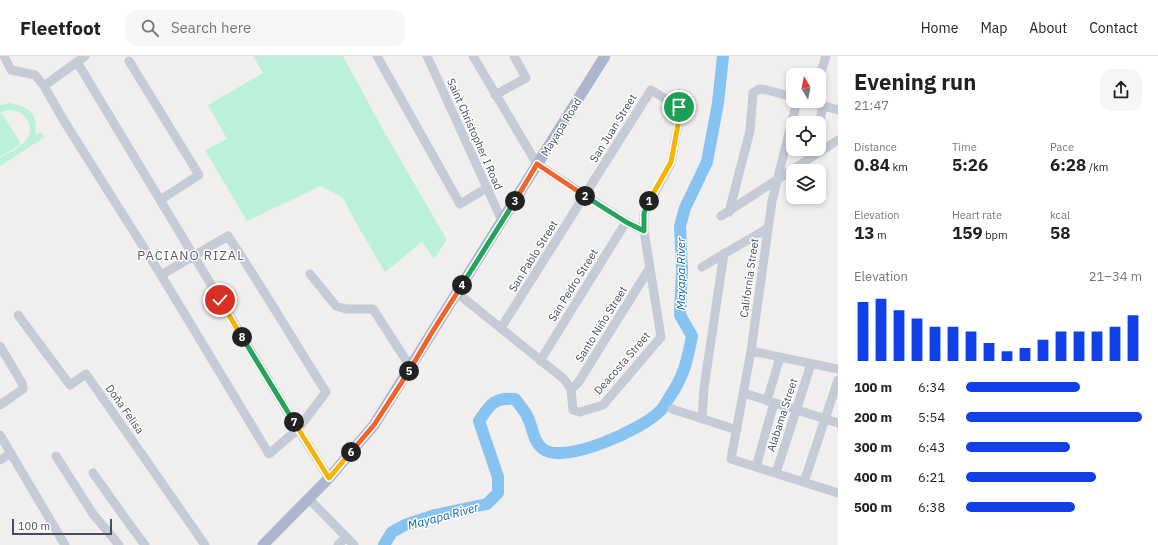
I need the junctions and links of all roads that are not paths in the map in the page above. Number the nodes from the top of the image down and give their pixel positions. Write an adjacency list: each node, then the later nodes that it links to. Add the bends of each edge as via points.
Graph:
1 (4, 56): 9 (street); 13 (street, via 11,70 35,75)
2 (85, 56): 11 (street)
3 (377, 56): 24 (street, via 460,204)
4 (427, 56): 24 (street, Saint Christopher I Road)
5 (473, 56): 14 (street)
6 (514, 56): 14 (street, via 526,78)
7 (605, 56): 22 (main road, Mayapa Road)
8 (826, 56): 12 (street)
9 (0, 58)
10 (129, 61): 26 (street, via 199,174)
11 (76, 62): 13 (street); 26 (street)
12 (822, 68)
13 (44, 86): 38 (street)
14 (496, 95): 22 (street)
15 (786, 95): 27 (street, via 759,89 753,93 750,131)
16 (826, 107): 18 (street)
17 (795, 108): 23 (street, California Street)
18 (838, 110)
19 (838, 140): 20 (street)
20 (826, 146)
21 (809, 156): 23 (street)
22 (537, 164): 25 (street); 29 (main road, Mayapa Road)
23 (778, 179): 27 (street); 31 (street, California Street)
24 (487, 188): 29 (street, Saint Christopher I Road)
25 (585, 196): 30 (street); 32 (street, San Juan Street, via 652,90 679,107 680,114 671,162 644,213); 41 (street, San Pablo Street)
26 (160, 200): 34 (street)
27 (729, 212): 28 (street)
28 (721, 216)
29 (502, 221): 39 (main road, Mayapa Road)
30 (626, 222): 32 (street); 45 (street, San Pedro Street)
31 (768, 228): 33 (street); 43 (street, California Street)
32 (644, 231): 36 (street, Deacosta Street)
33 (724, 253): 35 (street); 56 (street, via 704,388)
34 (194, 256): 38 (street); 59 (street); 59 (street, via 228,236 326,392)
35 (702, 267)
36 (649, 269): 50 (street, Santo Niño Street); 50 (street, Deacosta Street, via 661,337 603,405 580,412 573,410)
37 (310, 274): 47 (street, via 336,306 351,310 373,310)
38 (161, 275): 59 (street, via 269,454)
39 (457, 293): 41 (street); 47 (main road, Mayapa Road)
40 (18, 315): 76 (street, Doña Felisa, via 70,385 86,374)
41 (501, 328): 45 (street)
42 (0, 346): 53 (street, via 23,389)
43 (751, 351): 44 (street); 51 (street, California Street)
44 (780, 357): 46 (street); 52 (street)
45 (540, 361): 50 (street, via 564,379)
46 (811, 364): 48 (street); 55 (street, Alabama Street)
47 (411, 368): 68 (main road, Mayapa Road, via 374,425)
48 (838, 369)
49 (838, 380): 57 (street)
50 (572, 389)
51 (744, 393): 52 (street); 60 (street, California Street)
52 (771, 402): 55 (street); 65 (street)
53 (0, 405)
54 (672, 409): 56 (street)
55 (797, 410): 57 (street); 67 (street, Alabama Street)
56 (702, 419): 60 (street)
57 (826, 419): 58 (street); 69 (street)
58 (838, 423)
59 (298, 429): 68 (street)
60 (737, 430): 65 (street, California Street, via 731,459)
61 (0, 435): 62 (street)
62 (10, 454): 64 (street); 73 (street)
63 (56, 456): 74 (street, via 93,514)
64 (0, 460)
65 (756, 467): 67 (street)
66 (93, 473): 75 (street)
67 (776, 473): 69 (street)
68 (329, 478): 71 (main road, Mayapa Road)
69 (804, 482): 70 (street)
70 (838, 491)
71 (309, 499): 72 (street); 77 (main road, Mayapa Road)
72 (346, 537): 78 (street); 79 (street)
73 (65, 545)
74 (119, 545)
75 (145, 545)
76 (205, 545)
77 (263, 545)
78 (338, 545)
79 (354, 545)

